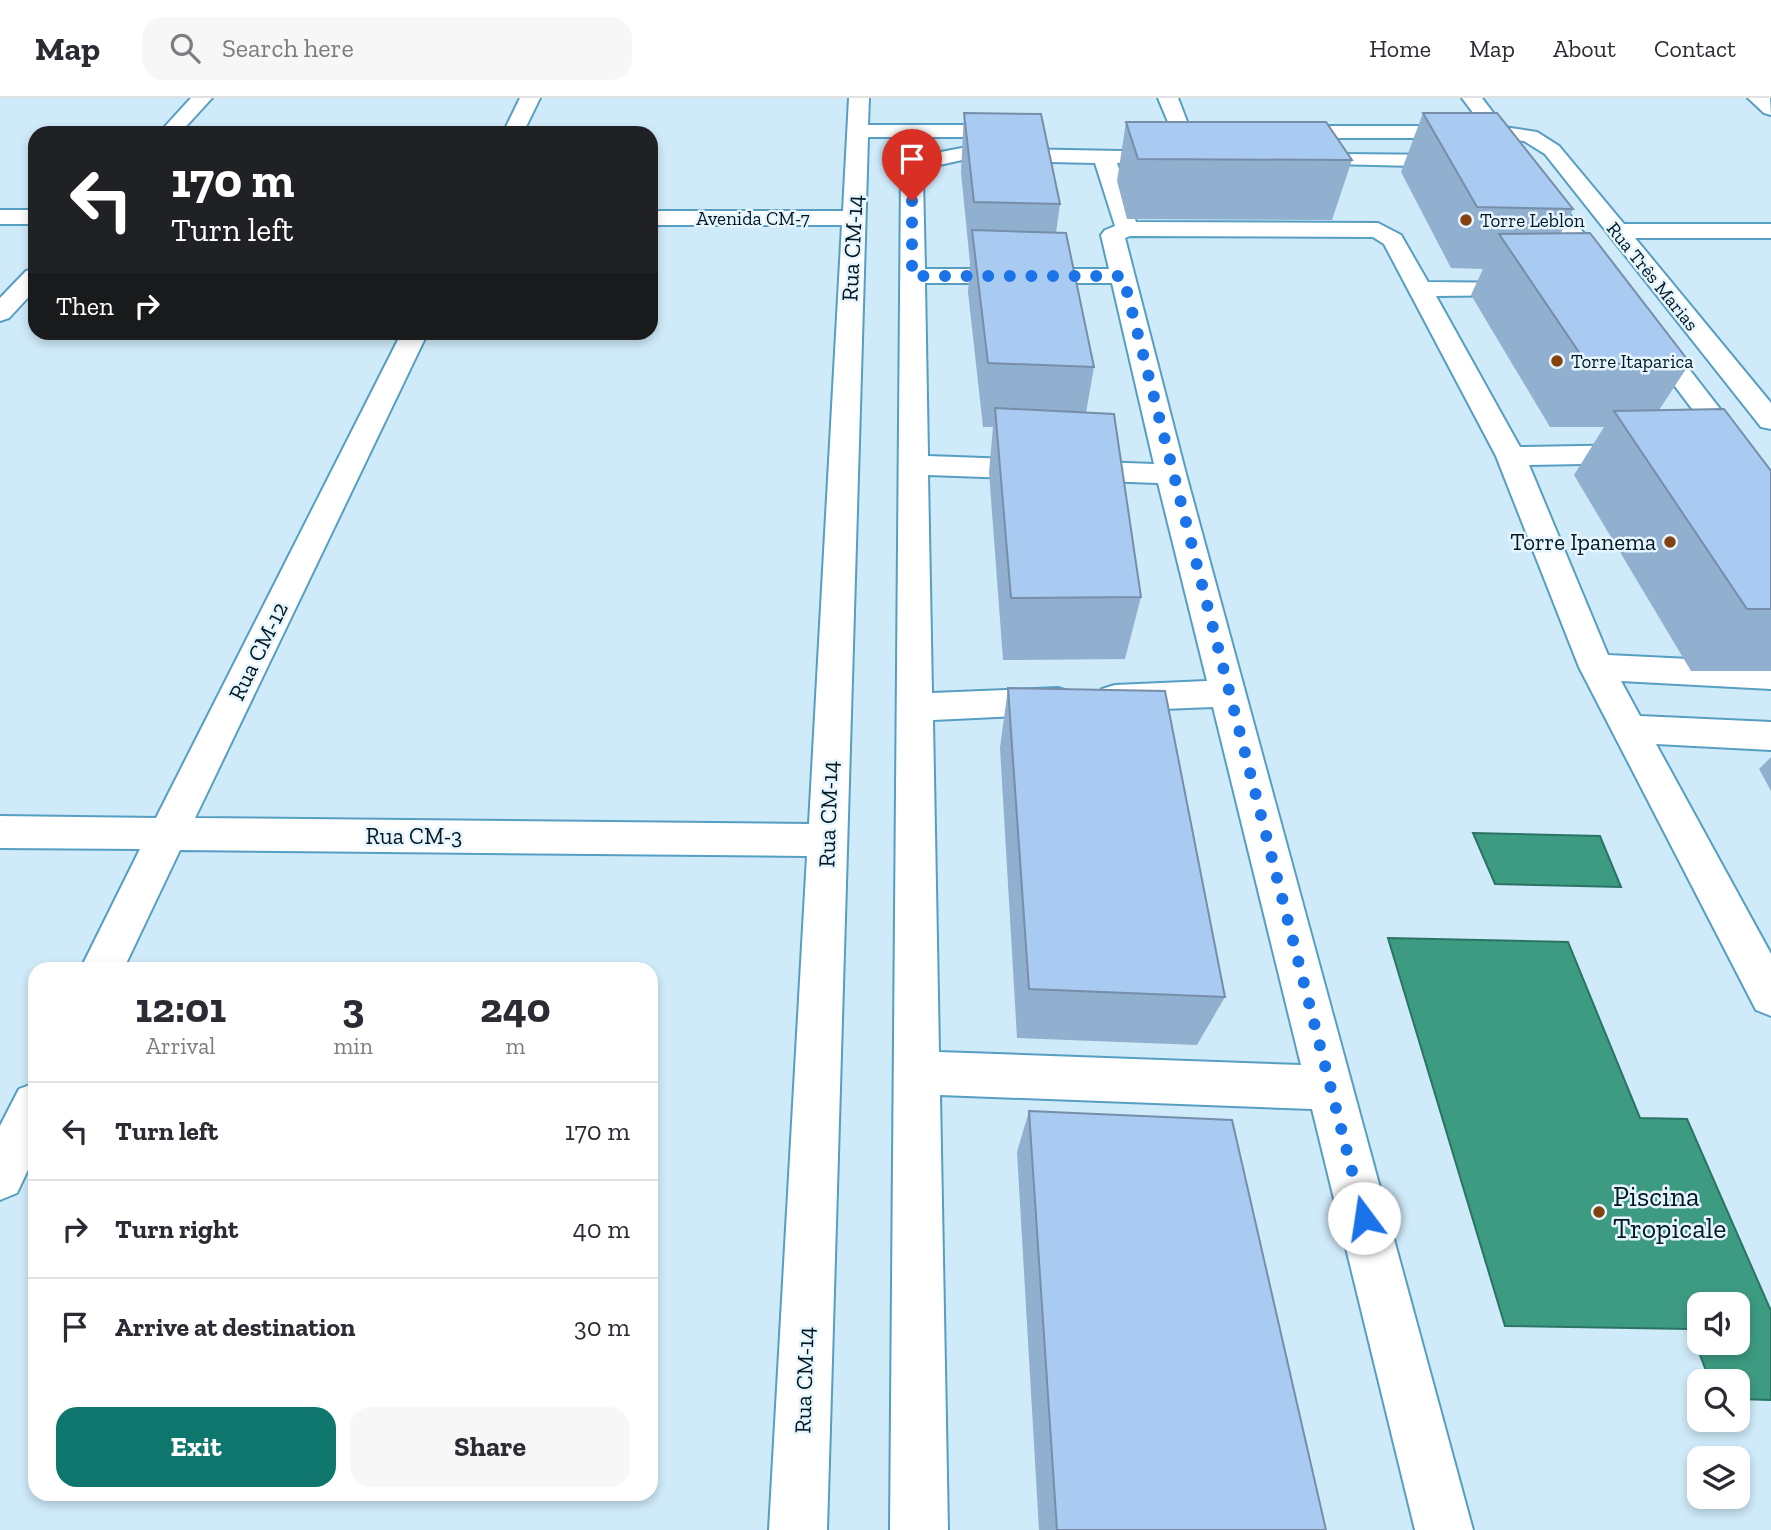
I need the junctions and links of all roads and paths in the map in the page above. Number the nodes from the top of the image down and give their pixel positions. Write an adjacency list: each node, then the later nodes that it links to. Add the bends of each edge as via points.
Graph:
1 (202, 98): 8 (street)
2 (530, 98): 9 (street)
3 (1168, 98): 13 (street)
4 (1472, 98): 12 (street)
5 (1758, 98): 6 (street)
6 (1771, 109)
7 (858, 115): 10 (street); 22 (street, Rua CM-14)
8 (176, 126)
9 (516, 126)
10 (1006, 131)
11 (1154, 132): 13 (street)
12 (1498, 132): 14 (street); 24 (street, Rua Três Marias, via 1530,136 1552,150)
13 (1192, 140): 15 (street)
14 (1275, 150)
15 (1104, 157): 23 (street); 26 (street, via 962,154 928,160 912,176)
16 (1339, 160): 17 (street)
17 (1476, 161)
18 (1517, 161): 30 (street, via 1617,293)
19 (0, 217): 20 (street)
20 (28, 217)
21 (658, 218): 22 (street, Avenida CM-7)
22 (854, 218): 49 (street, Rua CM-14)
23 (1127, 229): 27 (street, via 1113,235); 31 (street, via 1378,230 1392,240)
24 (1617, 231): 25 (street); 35 (street, Rua Três Marias)
25 (1771, 231)
26 (912, 276): 27 (street); 39 (street)
27 (1123, 276): 40 (street)
28 (28, 283): 32 (street)
29 (1544, 288): 31 (street)
30 (1586, 288)
31 (1419, 289): 37 (street)
32 (0, 313)
33 (1638, 320): 38 (street)
34 (411, 340): 48 (street, Rua CM-12)
35 (1771, 421)
36 (1658, 453): 37 (street)
37 (1511, 456): 41 (street)
38 (1735, 459)
39 (914, 465): 40 (street); 44 (street)
40 (1171, 474): 43 (street)
41 (1596, 667): 42 (street); 45 (street)
42 (1771, 676)
43 (1228, 693): 44 (street); 53 (street)
44 (915, 707): 52 (street)
45 (1629, 729): 46 (street); 51 (street)
46 (1771, 736)
47 (0, 832): 48 (street, Rua CM-3)
48 (168, 834): 49 (street, Rua CM-3); 50 (street, Rua CM-12)
49 (827, 840): 56 (street, Rua CM-14)
50 (106, 962)
51 (1771, 996)
52 (917, 1073): 53 (street); 57 (street)
53 (1330, 1088): 58 (street)
54 (28, 1119): 55 (street)
55 (0, 1176)
56 (798, 1530)
57 (919, 1530)
58 (1444, 1530)

